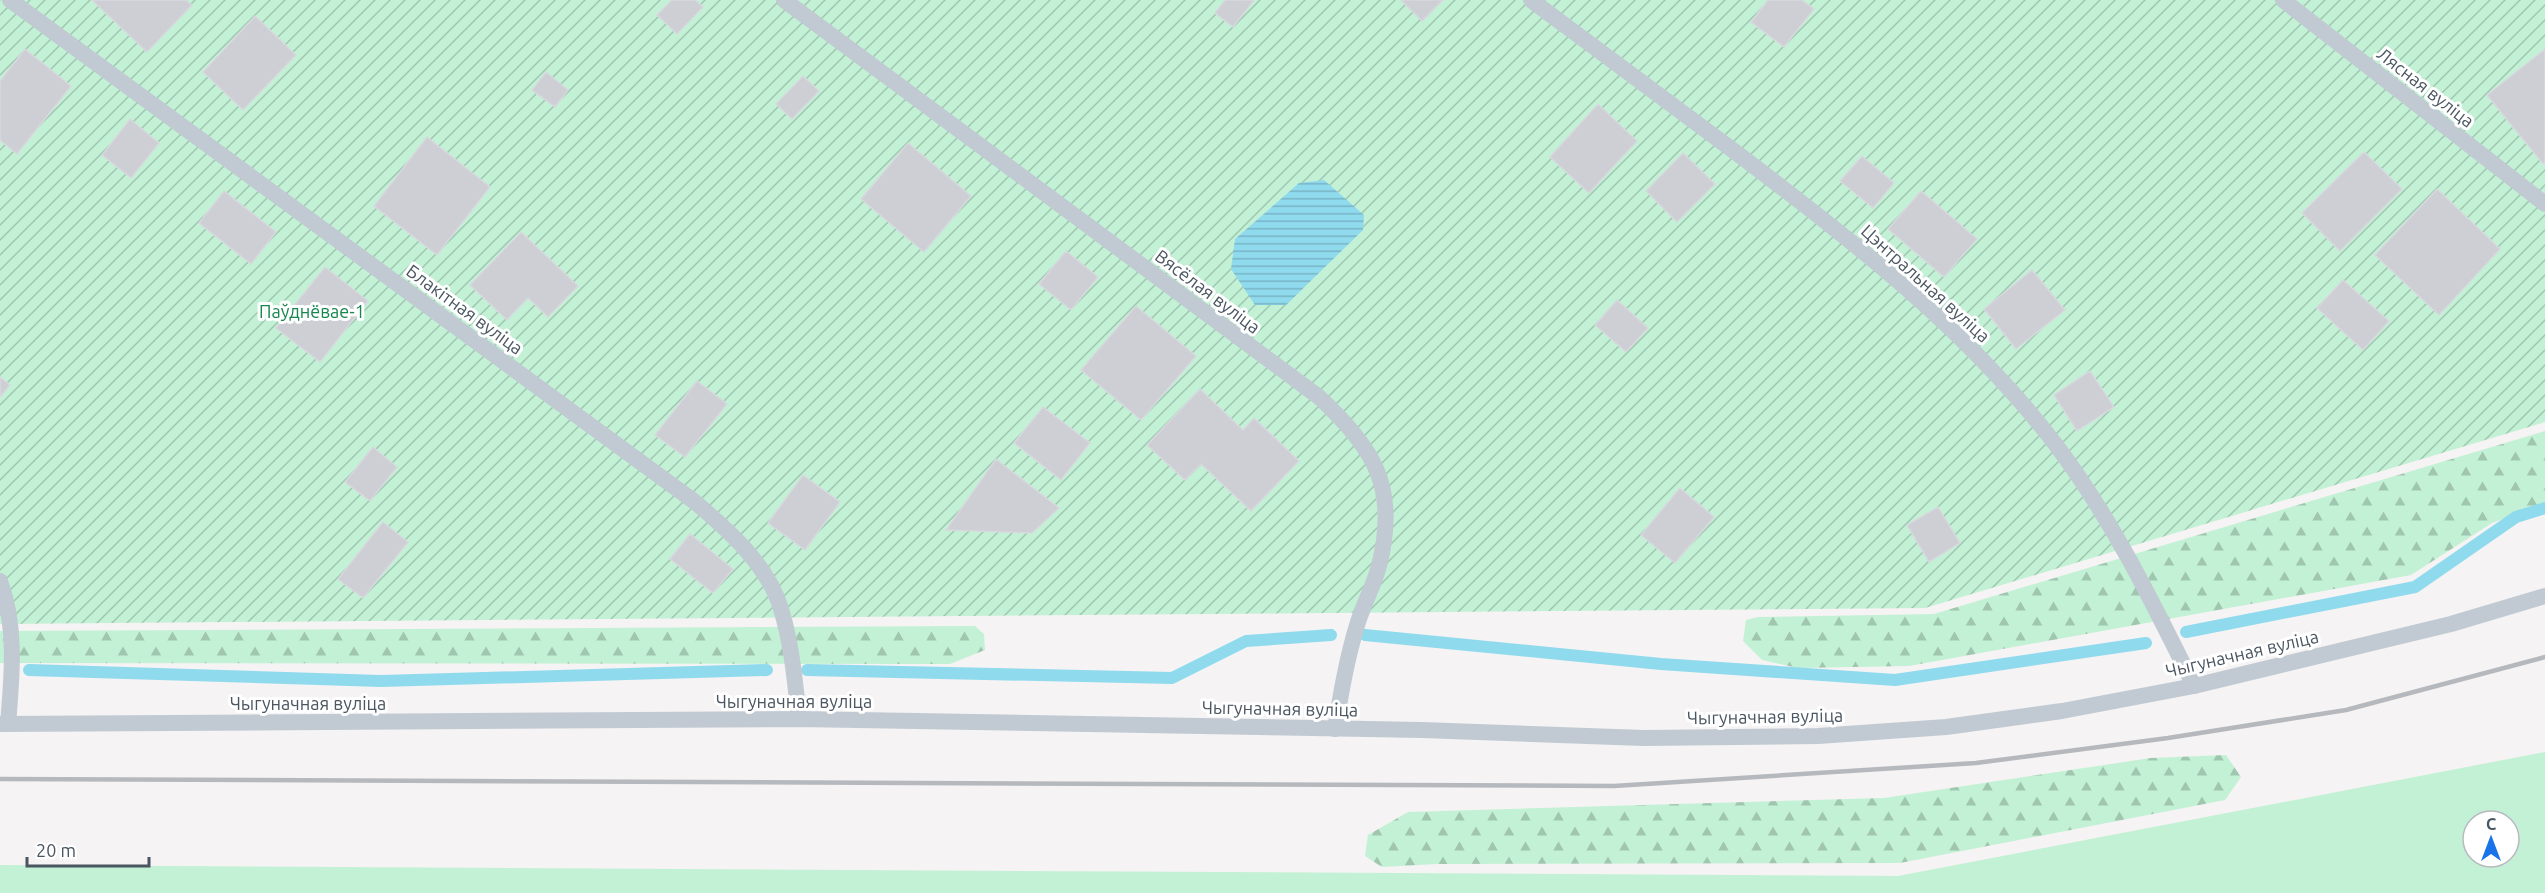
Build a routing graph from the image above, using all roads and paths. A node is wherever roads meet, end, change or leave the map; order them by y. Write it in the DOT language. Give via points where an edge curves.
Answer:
graph roads {
  1 [pos="10,0"];
  2 [pos="784,0"];
  3 [pos="1531,0"];
  4 [pos="2283,0"];
  5 [pos="2545,204"];
  6 [pos="0,581"];
  7 [pos="2545,596"];
  8 [pos="2193,686"];
  9 [pos="799,719"];
  10 [pos="4,724"];
  11 [pos="1335,729"];
  1 -- 9 [label="lane, Блакітная вуліца" via="728,530 758,565 781,607"];
  2 -- 11 [label="lane, Вясёлая вуліца" via="1319,397 1366,445 1378,470 1386,515 1378,567 1350,651"];
  3 -- 8 [label="lane, Цэнтральная вуліца" via="1806,206 1949,325 2008,387 2057,447 2148,593"];
  4 -- 5 [label="lane, Лясная вуліца"];
  6 -- 10 [label="lane" via="11,628"];
  7 -- 8 [label="lane, Чыгуначная вуліца" via="2451,624"];
  8 -- 11 [label="lane, Чыгуначная вуліца" via="2062,711 1946,727 1818,736 1644,738"];
  9 -- 10 [label="lane, Чыгуначная вуліца"];
  9 -- 11 [label="lane, Чыгуначная вуліца"];
}
